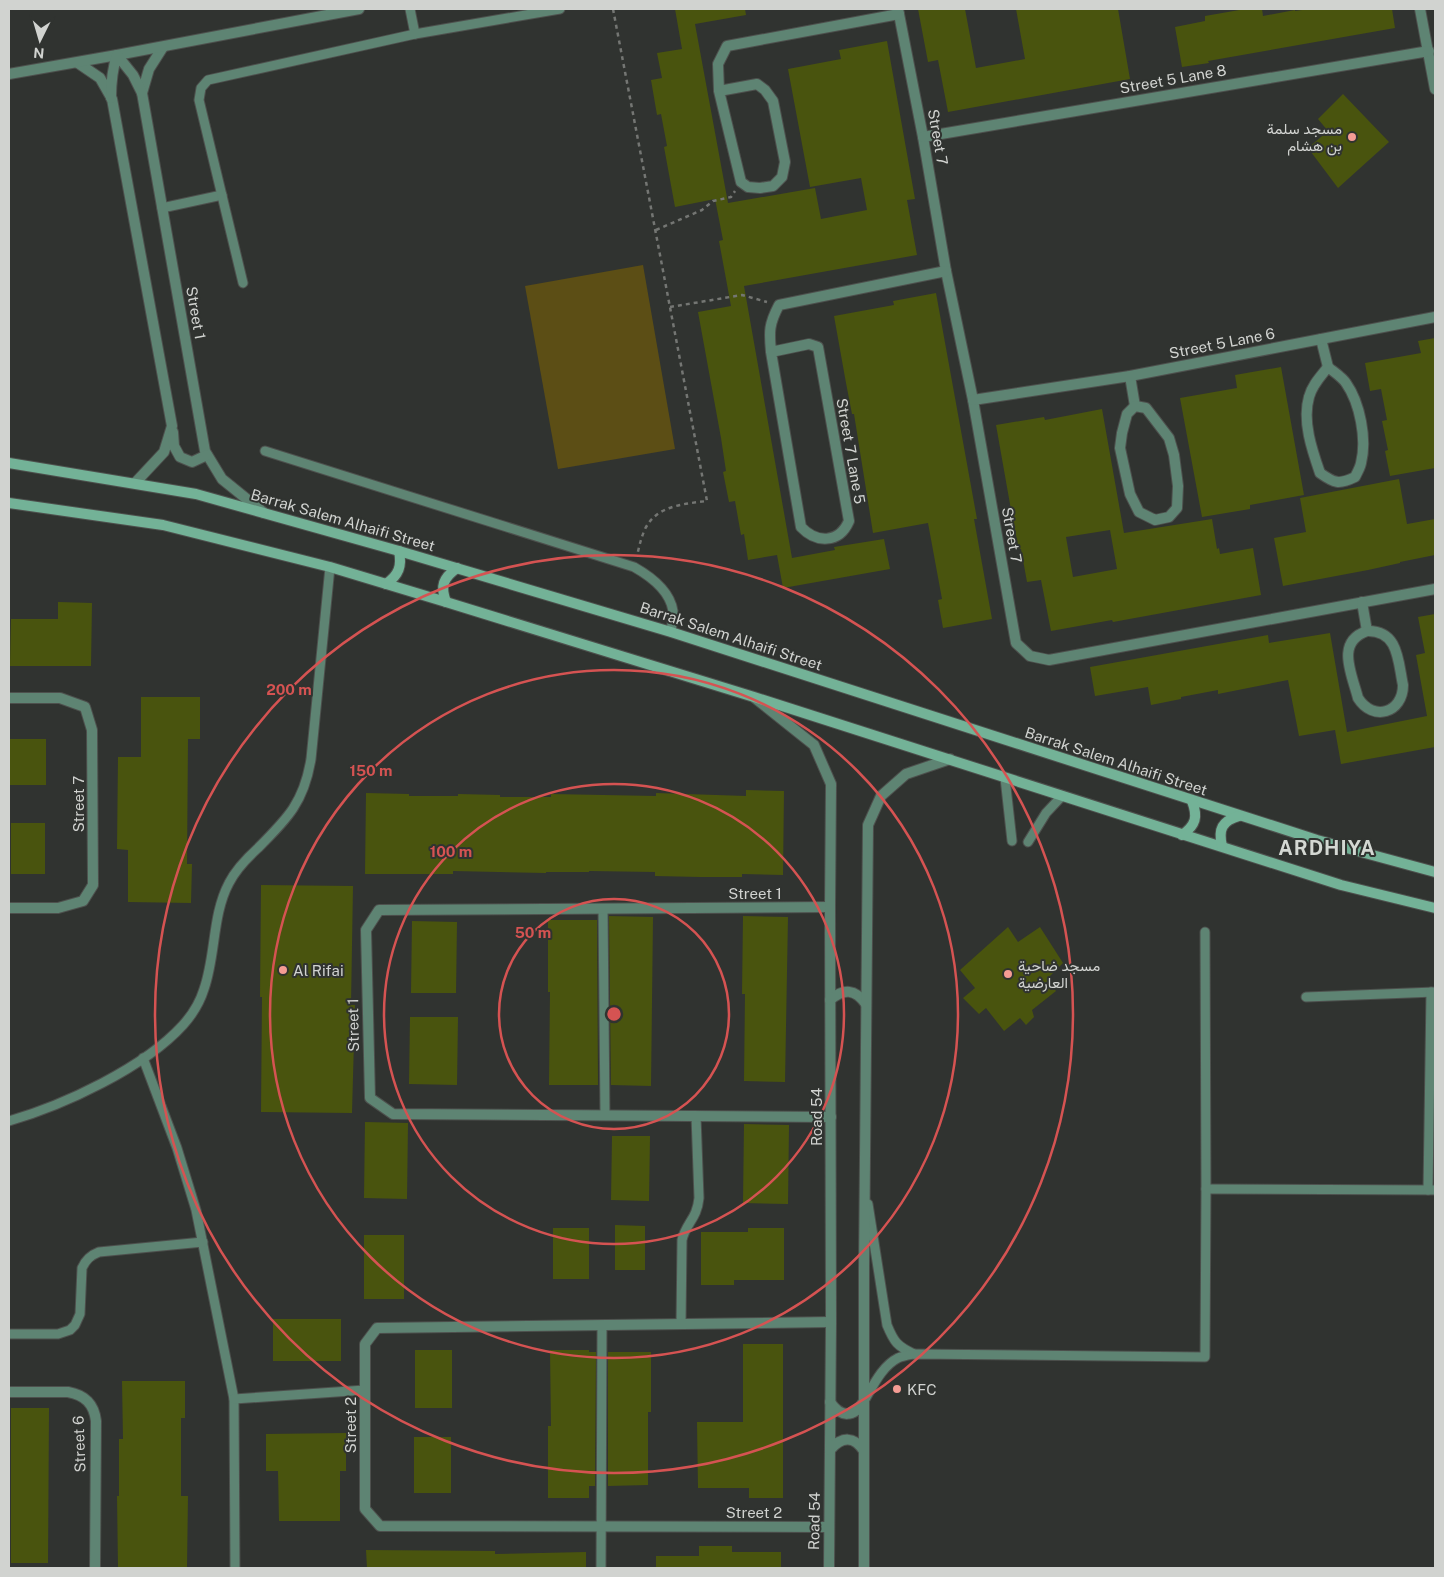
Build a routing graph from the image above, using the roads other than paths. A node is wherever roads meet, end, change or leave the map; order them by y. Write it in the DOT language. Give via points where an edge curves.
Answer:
graph roads {
  1 [pos="359,9"];
  2 [pos="410,9"];
  3 [pos="560,9"];
  4 [pos="1420,9"];
  5 [pos="899,11"];
  6 [pos="415,34"];
  7 [pos="163,47"];
  8 [pos="1429,51"];
  9 [pos="117,56"];
  10 [pos="78,63"];
  11 [pos="9,74"];
  12 [pos="1435,89"];
  13 [pos="719,91"];
  14 [pos="142,94"];
  15 [pos="112,99"];
  16 [pos="923,137"];
  17 [pos="222,195"];
  18 [pos="162,208"];
  19 [pos="946,271"];
  20 [pos="243,283"];
  21 [pos="1435,317"];
  22 [pos="1320,339"];
  23 [pos="771,352"];
  24 [pos="1328,367"];
  25 [pos="1130,376"];
  26 [pos="973,400"];
  27 [pos="1136,406"];
  28 [pos="172,426"];
  29 [pos="265,451"];
  30 [pos="207,455"];
  31 [pos="9,463"];
  32 [pos="135,483"];
  33 [pos="9,504"];
  34 [pos="265,513"];
  35 [pos="399,551"];
  36 [pos="330,567"];
  37 [pos="457,568"];
  38 [pos="386,584"];
  39 [pos="1435,589"];
  40 [pos="446,602"];
  41 [pos="1362,602"];
  42 [pos="1367,631"];
  43 [pos="671,632"];
  44 [pos="754,697"];
  45 [pos="9,698"];
  46 [pos="950,759"];
  47 [pos="1005,778"];
  48 [pos="1062,796"];
  49 [pos="1192,801"];
  50 [pos="1239,816"];
  51 [pos="1182,835"];
  52 [pos="1012,841"];
  53 [pos="1028,842"];
  54 [pos="1222,846"];
  55 [pos="1435,872"];
  56 [pos="9,908"];
  57 [pos="603,908"];
  58 [pos="830,908"];
  59 [pos="1435,908"];
  60 [pos="1205,932"];
  61 [pos="1433,992"];
  62 [pos="1306,997"];
  63 [pos="830,1000"];
  64 [pos="866,1004"];
  65 [pos="143,1058"];
  66 [pos="605,1115"];
  67 [pos="696,1116"];
  68 [pos="831,1117"];
  69 [pos="9,1121"];
  70 [pos="864,1181"];
  71 [pos="1206,1189"];
  72 [pos="1432,1190"];
  73 [pos="203,1242"];
  74 [pos="831,1322"];
  75 [pos="681,1324"];
  76 [pos="602,1325"];
  77 [pos="9,1334"];
  78 [pos="914,1354"];
  79 [pos="365,1390"];
  80 [pos="9,1392"];
  81 [pos="234,1399"];
  82 [pos="864,1401"];
  83 [pos="830,1402"];
  84 [pos="830,1450"];
  85 [pos="864,1451"];
  86 [pos="602,1527"];
  87 [pos="829,1527"];
  88 [pos="95,1568"];
  89 [pos="235,1568"];
  90 [pos="602,1568"];
  91 [pos="829,1568"];
  92 [pos="864,1568"];
  1 -- 7 [label="street"];
  2 -- 6 [label="lane"];
  3 -- 6 [label="lane"];
  4 -- 8 [label="street"];
  5 -- 13 [label="street" via="727,46 718,64"];
  5 -- 16 [label="street, Street 7"];
  6 -- 17 [label="lane" via="208,80 201,88 199,100"];
  7 -- 9 [label="street"];
  7 -- 14 [label="street, Street 1" via="149,69"];
  8 -- 12 [label="street"];
  8 -- 16 [label="street, Street 5 Lane 8"];
  9 -- 10 [label="street"];
  9 -- 14 [label="street, Street 1" via="133,75"];
  9 -- 15 [label="street" via="111,80"];
  10 -- 11 [label="street"];
  10 -- 15 [label="street" via="100,78"];
  13 -- 13 [label="street" via="757,84 773,101 784,162 782,177 773,186 748,187 741,182"];
  14 -- 18 [label="street, Street 1"];
  15 -- 28 [label="street"];
  16 -- 19 [label="street, Street 7"];
  17 -- 18 [label="lane"];
  17 -- 20 [label="lane"];
  18 -- 30 [label="street, Street 1"];
  19 -- 23 [label="street, Street 7 Lane 5" via="779,305 770,326"];
  19 -- 26 [label="street, Street 7"];
  21 -- 22 [label="street, Street 5 Lane 6"];
  22 -- 24 [label="street"];
  22 -- 25 [label="street, Street 5 Lane 6"];
  23 -- 23 [label="street, Street 7 Lane 5" via="800,527 817,538 839,535 848,521 818,347 809,344"];
  24 -- 24 [label="street" via="1309,397 1309,441 1320,474 1333,482 1345,482 1355,477 1362,462 1361,420 1345,382"];
  25 -- 26 [label="street, Street 5 Lane 6"];
  25 -- 27 [label="street"];
  26 -- 41 [label="street, Street 7" via="1016,643 1030,656 1049,660"];
  27 -- 27 [label="street" via="1127,414 1120,448 1130,494 1139,512 1155,520 1169,517 1177,508 1178,486 1169,438 1146,408"];
  28 -- 30 [label="street" via="174,446 180,457 192,462"];
  28 -- 32 [label="street" via="164,452"];
  29 -- 43 [label="lane" via="634,566 666,594 673,612"];
  30 -- 34 [label="street, Street 1" via="222,479"];
  31 -- 32 [label="main road, Barrak Salem Alhaifi Street"];
  32 -- 34 [label="main road, Barrak Salem Alhaifi Street" via="196,494"];
  33 -- 36 [label="main road" via="163,525"];
  34 -- 35 [label="main road, Barrak Salem Alhaifi Street"];
  35 -- 37 [label="main road, Barrak Salem Alhaifi Street"];
  35 -- 38 [label="main road" via="399,570"];
  36 -- 38 [label="main road"];
  36 -- 65 [label="lane" via="306,785 286,819 245,860 223,895 204,989 196,1008 174,1034"];
  37 -- 40 [label="main road" via="444,582"];
  37 -- 43 [label="main road, Barrak Salem Alhaifi Street"];
  38 -- 40 [label="main road"];
  39 -- 41 [label="street, Street 7"];
  40 -- 44 [label="main road"];
  41 -- 42 [label="street"];
  42 -- 42 [label="street" via="1389,637 1403,685 1398,704 1386,711 1373,711 1358,698 1348,654 1355,637"];
  43 -- 49 [label="main road, Barrak Salem Alhaifi Street"];
  44 -- 46 [label="main road"];
  44 -- 58 [label="street, Road 54" via="814,745 831,784"];
  45 -- 56 [label="street, Street 7" via="60,698 84,707 92,730 93,886 84,901 58,908"];
  46 -- 47 [label="main road"];
  46 -- 64 [label="street" via="906,774 880,796 868,825"];
  47 -- 48 [label="main road"];
  47 -- 52 [label="lane"];
  48 -- 51 [label="main road"];
  48 -- 53 [label="lane" via="1046,813"];
  49 -- 50 [label="main road, Barrak Salem Alhaifi Street"];
  49 -- 51 [label="main road" via="1196,810 1195,820"];
  50 -- 54 [label="main road" via="1222,826"];
  50 -- 55 [label="main road, Barrak Salem Alhaifi Street"];
  51 -- 54 [label="main road"];
  54 -- 59 [label="main road" via="1341,885"];
  57 -- 58 [label="street, Street 1"];
  57 -- 66 [label="lane"];
  57 -- 66 [label="street, Street 1" via="379,910 366,930 370,1098 393,1114"];
  58 -- 63 [label="street, Road 54"];
  60 -- 71 [label="lane"];
  61 -- 62 [label="lane"];
  61 -- 72 [label="lane"];
  63 -- 64 [label="street" via="837,994 854,992"];
  63 -- 68 [label="street, Road 54"];
  64 -- 70 [label="street"];
  65 -- 69 [label="lane" via="64,1101"];
  65 -- 73 [label="lane" via="187,1179"];
  66 -- 67 [label="street, Street 1"];
  67 -- 68 [label="street, Street 1"];
  67 -- 75 [label="lane" via="699,1198 697,1211 682,1240"];
  68 -- 74 [label="street, Road 54"];
  70 -- 78 [label="lane" via="887,1326 899,1348"];
  70 -- 82 [label="street"];
  71 -- 72 [label="lane"];
  71 -- 78 [label="lane" via="1205,1357"];
  73 -- 77 [label="lane" via="94,1254 82,1268 80,1314 70,1330 58,1334"];
  73 -- 81 [label="lane"];
  74 -- 75 [label="street, Street 2"];
  74 -- 83 [label="street, Road 54"];
  75 -- 76 [label="street, Street 2"];
  76 -- 79 [label="street, Street 2" via="377,1328 365,1344"];
  76 -- 86 [label="lane"];
  78 -- 82 [label="lane" via="892,1362 880,1374"];
  79 -- 81 [label="lane"];
  79 -- 86 [label="street, Street 2" via="365,1509 380,1526"];
  80 -- 88 [label="street, Street 6" via="68,1392 91,1404 96,1421"];
  81 -- 89 [label="lane"];
  82 -- 83 [label="street" via="852,1414 835,1410"];
  82 -- 85 [label="street"];
  83 -- 84 [label="street, Road 54"];
  84 -- 85 [label="street" via="836,1443 852,1440"];
  84 -- 87 [label="street, Road 54"];
  85 -- 92 [label="street"];
  86 -- 87 [label="street, Street 2"];
  86 -- 90 [label="lane"];
  87 -- 91 [label="street, Road 54"];
}
